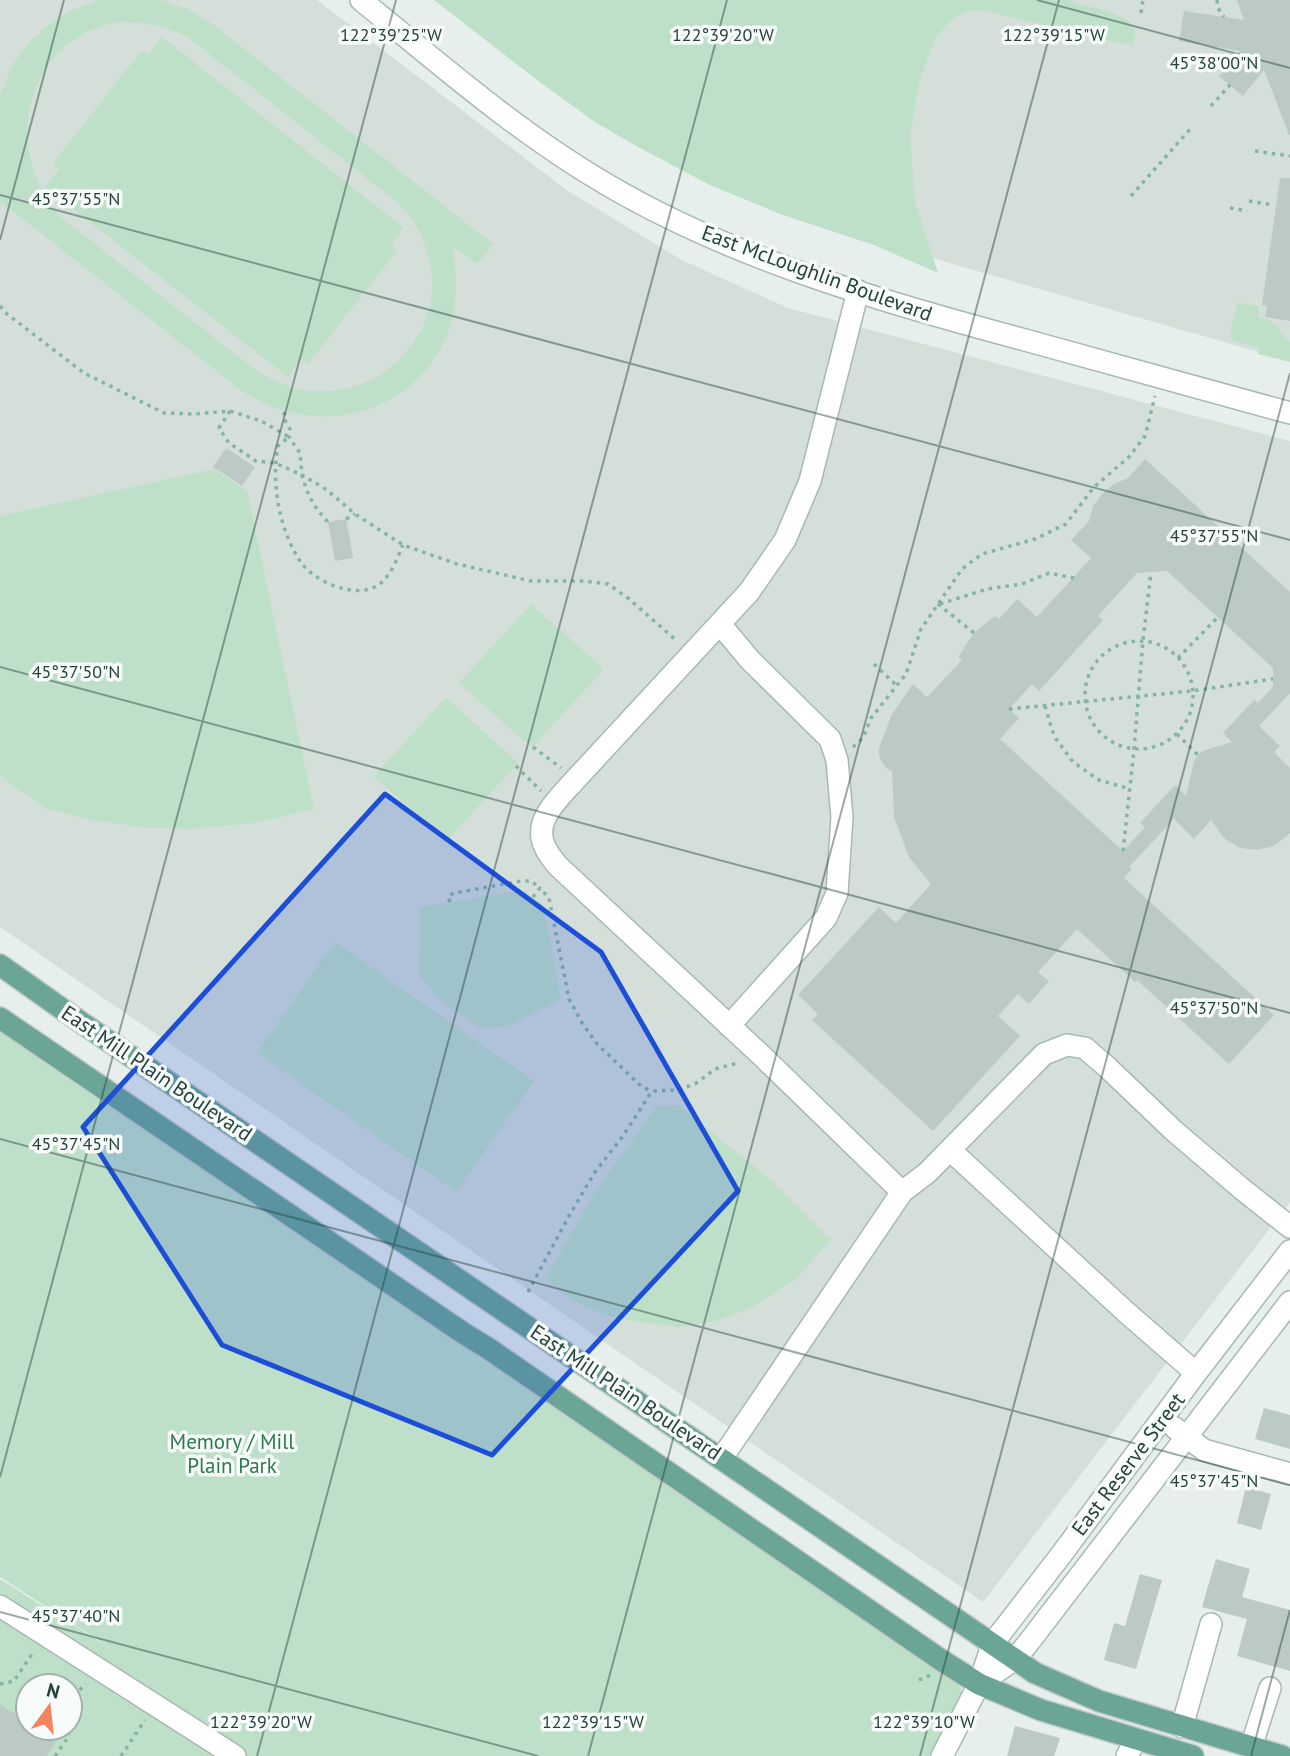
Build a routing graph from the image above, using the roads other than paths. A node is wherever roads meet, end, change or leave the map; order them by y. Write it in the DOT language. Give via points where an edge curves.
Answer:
graph roads {
  1 [pos="361,0"];
  2 [pos="858,291"];
  3 [pos="1290,413"];
  4 [pos="720,624"];
  5 [pos="0,965"];
  6 [pos="0,1018"];
  7 [pos="729,1026"];
  8 [pos="950,1150"];
  9 [pos="902,1192"];
  10 [pos="1290,1227"];
  11 [pos="1290,1251"];
  12 [pos="1265,1283"];
  13 [pos="1290,1302"];
  14 [pos="1196,1373"];
  15 [pos="1162,1418"];
  16 [pos="1186,1436"];
  17 [pos="722,1458"];
  18 [pos="1290,1474"];
  19 [pos="0,1606"];
  20 [pos="1211,1624"];
  21 [pos="993,1643"];
  22 [pos="1015,1659"];
  23 [pos="979,1684"];
  24 [pos="1269,1688"];
  25 [pos="1182,1727"];
  26 [pos="1251,1747"];
  27 [pos="1132,1748"];
  28 [pos="235,1756"];
  29 [pos="942,1756"];
  30 [pos="1193,1756"];
  31 [pos="1282,1756"];
  1 -- 2 [label="street, East McLoughlin Boulevard" via="544,146 607,184 706,235"];
  2 -- 3 [label="street, East McLoughlin Boulevard"];
  2 -- 4 [label="street" via="810,481 785,540"];
  4 -- 7 [label="street" via="830,739 837,760 842,817 837,893 826,918"];
  4 -- 7 [label="street" via="575,780 542,822 543,845 558,866"];
  5 -- 17 [label="main road, East Mill Plain Boulevard"];
  6 -- 23 [label="main road, East Mill Plain Boulevard"];
  7 -- 9 [label="street"];
  8 -- 9 [label="street"];
  8 -- 10 [label="street" via="1044,1054 1066,1045 1086,1048 1173,1130"];
  8 -- 14 [label="street"];
  9 -- 17 [label="street"];
  11 -- 12 [label="street, East Reserve Street"];
  12 -- 13 [label="street"];
  12 -- 14 [label="street, East Reserve Street"];
  13 -- 16 [label="street, East Reserve Street"];
  14 -- 15 [label="street, East Reserve Street"];
  15 -- 16 [label="street"];
  15 -- 21 [label="street, East Reserve Street"];
  16 -- 18 [label="street" via="1204,1450"];
  16 -- 22 [label="street, East Reserve Street"];
  17 -- 21 [label="main road, East Mill Plain Boulevard"];
  19 -- 28 [label="street"];
  20 -- 25 [label="street"];
  21 -- 22 [label="main road, East Mill Plain Boulevard"];
  21 -- 23 [label="street, East Reserve Street"];
  22 -- 23 [label="street, East Reserve Street"];
  22 -- 25 [label="main road, East Mill Plain Boulevard" via="1067,1688"];
  23 -- 27 [label="main road, East Mill Plain Boulevard"];
  23 -- 29 [label="street, East Reserve Street"];
  24 -- 26 [label="street"];
  25 -- 26 [label="main road, East Mill Plain Boulevard"];
  26 -- 31 [label="main road, East Mill Plain Boulevard"];
  27 -- 30 [label="main road, East Mill Plain Boulevard"];
}
